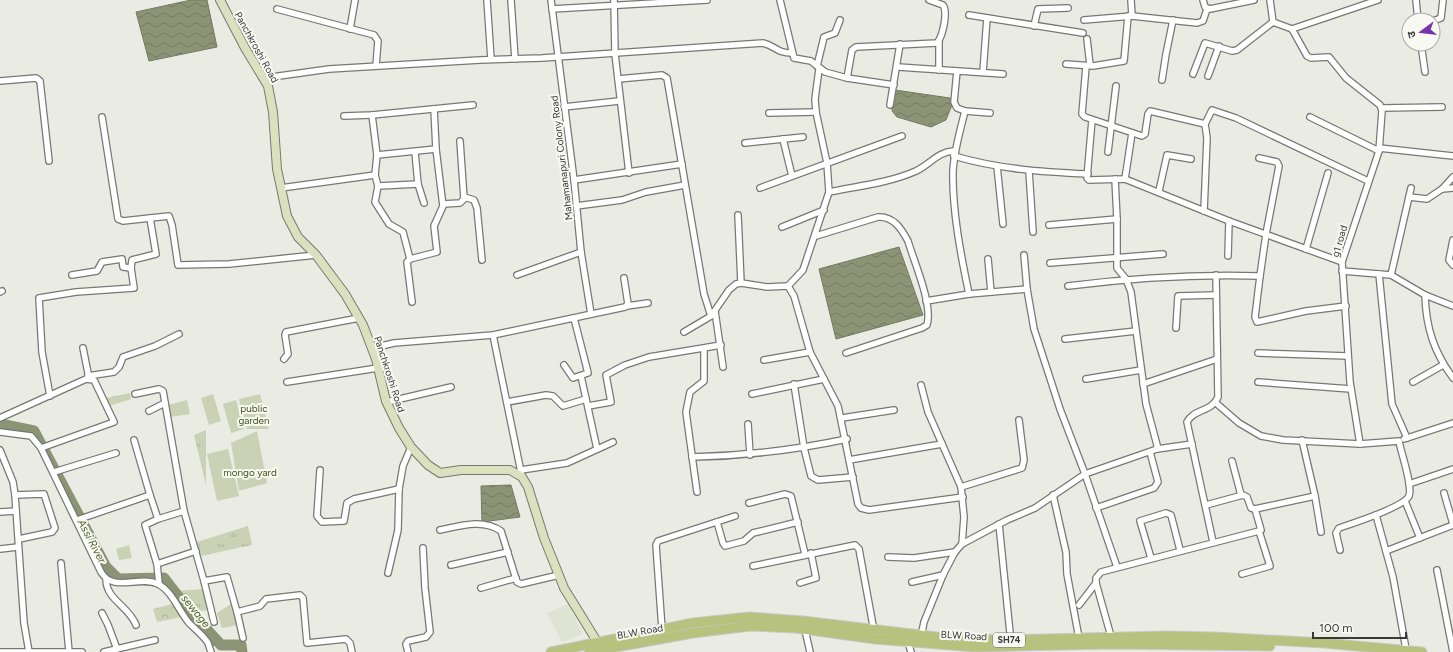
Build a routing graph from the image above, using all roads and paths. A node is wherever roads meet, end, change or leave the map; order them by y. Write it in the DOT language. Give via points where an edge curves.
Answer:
graph roads {
  1 [pos="220,0"];
  2 [pos="355,0"];
  3 [pos="487,0"];
  4 [pos="511,0"];
  5 [pos="551,0"];
  6 [pos="707,0"];
  7 [pos="780,0"];
  8 [pos="929,0"];
  9 [pos="1131,0"];
  10 [pos="1203,0"];
  11 [pos="1254,0"];
  12 [pos="1270,0"];
  13 [pos="1377,0"];
  14 [pos="1416,0"];
  15 [pos="1444,0"];
  16 [pos="614,3"];
  17 [pos="1068,8"];
  18 [pos="277,9"];
  19 [pos="552,9"];
  20 [pos="1207,9"];
  21 [pos="1417,12"];
  22 [pos="969,15"];
  23 [pos="1130,16"];
  24 [pos="987,18"];
  25 [pos="1441,18"];
  26 [pos="840,20"];
  27 [pos="1084,20"];
  28 [pos="1173,20"];
  29 [pos="1273,22"];
  30 [pos="1034,26"];
  31 [pos="350,29"];
  32 [pos="1292,29"];
  33 [pos="1083,33"];
  34 [pos="1087,39"];
  35 [pos="939,41"];
  36 [pos="900,44"];
  37 [pos="1219,46"];
  38 [pos="1422,52"];
  39 [pos="792,53"];
  40 [pos="615,54"];
  41 [pos="558,56"];
  42 [pos="490,59"];
  43 [pos="515,59"];
  44 [pos="1066,64"];
  45 [pos="376,66"];
  46 [pos="1086,66"];
  47 [pos="818,67"];
  48 [pos="898,67"];
  49 [pos="939,70"];
  50 [pos="957,71"];
  51 [pos="983,72"];
  52 [pos="1425,72"];
  53 [pos="1003,74"];
  54 [pos="1193,74"];
  55 [pos="1208,76"];
  56 [pos="265,78"];
  57 [pos="846,78"];
  58 [pos="618,79"];
  59 [pos="1162,80"];
  60 [pos="0,81"];
  61 [pos="894,85"];
  62 [pos="1116,86"];
  63 [pos="619,101"];
  64 [pos="473,105"];
  65 [pos="890,105"];
  66 [pos="564,107"];
  67 [pos="1442,107"];
  68 [pos="1382,108"];
  69 [pos="434,109"];
  70 [pos="965,111"];
  71 [pos="816,112"];
  72 [pos="990,113"];
  73 [pos="769,114"];
  74 [pos="372,115"];
  75 [pos="344,116"];
  76 [pos="102,117"];
  77 [pos="1310,117"];
  78 [pos="1092,120"];
  79 [pos="1205,124"];
  80 [pos="1112,126"];
  81 [pos="1132,133"];
  82 [pos="902,136"];
  83 [pos="802,137"];
  84 [pos="783,139"];
  85 [pos="460,141"];
  86 [pos="745,143"];
  87 [pos="436,149"];
  88 [pos="1379,149"];
  89 [pos="415,152"];
  90 [pos="1108,152"];
  91 [pos="377,156"];
  92 [pos="954,156"];
  93 [pos="1453,156"];
  94 [pos="1259,158"];
  95 [pos="1191,159"];
  96 [pos="49,161"];
  97 [pos="827,163"];
  98 [pos="682,164"];
  99 [pos="997,166"];
  100 [pos="1029,171"];
  101 [pos="628,173"];
  102 [pos="1328,173"];
  103 [pos="1088,174"];
  104 [pos="376,175"];
  105 [pos="792,176"];
  106 [pos="1453,177"];
  107 [pos="1115,179"];
  108 [pos="1125,179"];
  109 [pos="574,180"];
  110 [pos="1368,181"];
  111 [pos="418,184"];
  112 [pos="685,185"];
  113 [pos="378,186"];
  114 [pos="281,188"];
  115 [pos="760,188"];
  116 [pos="1411,188"];
  117 [pos="1453,188"];
  118 [pos="1442,190"];
  119 [pos="1159,191"];
  120 [pos="829,192"];
  121 [pos="464,197"];
  122 [pos="1408,201"];
  123 [pos="424,203"];
  124 [pos="443,204"];
  125 [pos="576,206"];
  126 [pos="824,210"];
  127 [pos="1204,211"];
  128 [pos="738,215"];
  129 [pos="150,218"];
  130 [pos="1118,219"];
  131 [pos="1229,221"];
  132 [pos="1003,224"];
  133 [pos="1050,225"];
  134 [pos="782,227"];
  135 [pos="1033,232"];
  136 [pos="1266,234"];
  137 [pos="816,236"];
  138 [pos="1453,240"];
  139 [pos="1306,249"];
  140 [pos="581,252"];
  141 [pos="1162,254"];
  142 [pos="316,255"];
  143 [pos="1024,255"];
  144 [pos="1228,256"];
  145 [pos="1116,258"];
  146 [pos="410,259"];
  147 [pos="988,259"];
  148 [pos="482,260"];
  149 [pos="1342,262"];
  150 [pos="1050,263"];
  151 [pos="1453,265"];
  152 [pos="131,268"];
  153 [pos="1342,271"];
  154 [pos="1379,274"];
  155 [pos="72,275"];
  156 [pos="517,275"];
  157 [pos="1216,275"];
  158 [pos="1391,275"];
  159 [pos="1260,276"];
  160 [pos="624,278"];
  161 [pos="1126,279"];
  162 [pos="741,283"];
  163 [pos="788,286"];
  164 [pos="1068,286"];
  165 [pos="1027,289"];
  166 [pos="991,292"];
  167 [pos="968,294"];
  168 [pos="1216,295"];
  169 [pos="1425,295"];
  170 [pos="926,301"];
  171 [pos="412,302"];
  172 [pos="648,302"];
  173 [pos="627,306"];
  174 [pos="1346,306"];
  175 [pos="1453,306"];
  176 [pos="591,314"];
  177 [pos="713,314"];
  178 [pos="359,318"];
  179 [pos="574,318"];
  180 [pos="1176,328"];
  181 [pos="1136,331"];
  182 [pos="684,332"];
  183 [pos="179,334"];
  184 [pos="493,335"];
  185 [pos="1065,339"];
  186 [pos="720,345"];
  187 [pos="83,348"];
  188 [pos="373,348"];
  189 [pos="704,349"];
  190 [pos="810,352"];
  191 [pos="846,353"];
  192 [pos="1258,353"];
  193 [pos="1348,356"];
  194 [pos="1217,359"];
  195 [pos="284,360"];
  196 [pos="764,360"];
  197 [pos="564,365"];
  198 [pos="1443,365"];
  199 [pos="723,367"];
  200 [pos="378,368"];
  201 [pos="1141,370"];
  202 [pos="581,376"];
  203 [pos="89,378"];
  204 [pos="1453,378"];
  205 [pos="824,379"];
  206 [pos="1086,379"];
  207 [pos="287,382"];
  208 [pos="1258,382"];
  209 [pos="1413,382"];
  210 [pos="794,384"];
  211 [pos="1143,384"];
  212 [pos="920,385"];
  213 [pos="451,387"];
  214 [pos="1351,390"];
  215 [pos="135,394"];
  216 [pos="752,394"];
  217 [pos="50,396"];
  218 [pos="586,399"];
  219 [pos="387,402"];
  220 [pos="507,402"];
  221 [pos="165,403"];
  222 [pos="1216,403"];
  223 [pos="588,406"];
  224 [pos="894,410"];
  225 [pos="148,411"];
  226 [pos="0,418"];
  227 [pos="842,418"];
  228 [pos="1019,420"];
  229 [pos="1453,423"];
  230 [pos="748,424"];
  231 [pos="0,432"];
  232 [pos="1407,438"];
  233 [pos="846,439"];
  234 [pos="134,440"];
  235 [pos="1302,440"];
  236 [pos="1399,441"];
  237 [pos="613,442"];
  238 [pos="942,444"];
  239 [pos="1192,444"];
  240 [pos="1360,444"];
  241 [pos="42,447"];
  242 [pos="411,447"];
  243 [pos="804,448"];
  244 [pos="597,449"];
  245 [pos="1157,449"];
  246 [pos="0,450"];
  247 [pos="1150,452"];
  248 [pos="116,453"];
  249 [pos="750,455"];
  250 [pos="692,457"];
  251 [pos="849,460"];
  252 [pos="1232,461"];
  253 [pos="7,469"];
  254 [pos="320,470"];
  255 [pos="1453,470"];
  256 [pos="0,471"];
  257 [pos="55,472"];
  258 [pos="522,474"];
  259 [pos="1085,474"];
  260 [pos="853,477"];
  261 [pos="1409,484"];
  262 [pos="961,487"];
  263 [pos="398,489"];
  264 [pos="697,492"];
  265 [pos="1444,493"];
  266 [pos="15,495"];
  267 [pos="150,495"];
  268 [pos="1053,495"];
  269 [pos="1241,495"];
  270 [pos="1315,496"];
  271 [pos="963,497"];
  272 [pos="1405,500"];
  273 [pos="749,503"];
  274 [pos="1206,505"];
  275 [pos="1096,508"];
  276 [pos="1255,509"];
  277 [pos="16,511"];
  278 [pos="184,511"];
  279 [pos="0,512"];
  280 [pos="1376,515"];
  281 [pos="735,516"];
  282 [pos="80,519"];
  283 [pos="158,519"];
  284 [pos="717,522"];
  285 [pos="798,522"];
  286 [pos="999,524"];
  287 [pos="1453,524"];
  288 [pos="440,530"];
  289 [pos="1261,530"];
  290 [pos="1321,532"];
  291 [pos="1420,538"];
  292 [pos="19,539"];
  293 [pos="1213,542"];
  294 [pos="962,544"];
  295 [pos="18,547"];
  296 [pos="423,548"];
  297 [pos="0,549"];
  298 [pos="1180,550"];
  299 [pos="1340,550"];
  300 [pos="196,551"];
  301 [pos="1386,551"];
  302 [pos="508,552"];
  303 [pos="955,552"];
  304 [pos="808,554"];
  305 [pos="888,557"];
  306 [pos="1151,558"];
  307 [pos="61,563"];
  308 [pos="156,564"];
  309 [pos="451,565"];
  310 [pos="753,566"];
  311 [pos="1117,567"];
  312 [pos="1437,570"];
  313 [pos="388,573"];
  314 [pos="943,574"];
  315 [pos="1242,574"];
  316 [pos="559,575"];
  317 [pos="516,578"];
  318 [pos="106,579"];
  319 [pos="204,581"];
  320 [pos="912,582"];
  321 [pos="1096,582"];
  322 [pos="800,583"];
  323 [pos="159,584"];
  324 [pos="481,588"];
  325 [pos="1080,605"];
  326 [pos="237,612"];
  327 [pos="102,613"];
  328 [pos="214,622"];
  329 [pos="136,625"];
  330 [pos="662,629"];
  331 [pos="805,630"];
  332 [pos="874,635"];
  333 [pos="243,638"];
  334 [pos="1079,638"];
  335 [pos="155,640"];
  336 [pos="921,640"];
  337 [pos="1113,641"];
  338 [pos="908,642"];
  339 [pos="1012,644"];
  340 [pos="601,648"];
  341 [pos="1226,648"];
  342 [pos="117,649"];
  343 [pos="976,649"];
  344 [pos="28,651"];
  345 [pos="1414,651"];
  346 [pos="0,652"];
  347 [pos="69,652"];
  348 [pos="82,652"];
  349 [pos="104,652"];
  350 [pos="211,652"];
  351 [pos="352,652"];
  352 [pos="408,652"];
  353 [pos="551,652"];
  354 [pos="589,652"];
  355 [pos="810,652"];
  356 [pos="911,652"];
  357 [pos="1366,652"];
  358 [pos="1453,652"];
  1 -- 56 [label="street, Panchkroshi Road" via="245,48"];
  2 -- 31 [label="street"];
  3 -- 42 [label="street"];
  4 -- 43 [label="street"];
  5 -- 19 [label="street, Mahamanapuri Colony Road"];
  6 -- 16 [label="street"];
  7 -- 39 [label="street"];
  8 -- 35 [label="street" via="944,4 945,7"];
  9 -- 23 [label="street"];
  10 -- 20 [label="street"];
  11 -- 20 [label="street"];
  12 -- 29 [label="street"];
  13 -- 32 [label="street"];
  14 -- 21 [label="street"];
  15 -- 25 [label="street"];
  16 -- 19 [label="street"];
  16 -- 40 [label="street"];
  17 -- 30 [label="street" via="1038,9"];
  18 -- 31 [label="street"];
  19 -- 41 [label="street, Mahamanapuri Colony Road"];
  20 -- 28 [label="street" via="1200,22"];
  22 -- 24 [label="street"];
  23 -- 27 [label="street"];
  23 -- 28 [label="street"];
  23 -- 46 [label="street" via="1124,60"];
  24 -- 30 [label="street"];
  24 -- 51 [label="street"];
  26 -- 47 [label="street" via="835,33 823,39"];
  28 -- 59 [label="street"];
  29 -- 32 [label="street"];
  29 -- 37 [label="street" via="1237,50 1232,51"];
  30 -- 33 [label="street"];
  31 -- 45 [label="street" via="374,35 378,41"];
  32 -- 68 [label="street" via="1307,56 1329,57 1346,78"];
  34 -- 46 [label="street" via="1090,65"];
  35 -- 36 [label="street" via="934,44"];
  35 -- 49 [label="street"];
  36 -- 48 [label="street"];
  36 -- 57 [label="street" via="856,47 852,50"];
  37 -- 54 [label="street" via="1207,42 1204,44"];
  37 -- 55 [label="street"];
  38 -- 52 [label="street"];
  39 -- 40 [label="street" via="780,53 763,43"];
  39 -- 47 [label="street" via="794,58 811,61"];
  40 -- 41 [label="street"];
  40 -- 58 [label="street"];
  41 -- 43 [label="street"];
  41 -- 66 [label="street, Mahamanapuri Colony Road"];
  42 -- 43 [label="street"];
  42 -- 45 [label="street"];
  44 -- 46 [label="street"];
  45 -- 56 [label="street" via="329,69"];
  46 -- 78 [label="street" via="1082,114"];
  47 -- 57 [label="street" via="825,72"];
  47 -- 71 [label="street"];
  48 -- 49 [label="street"];
  48 -- 61 [label="street"];
  49 -- 50 [label="street"];
  50 -- 51 [label="street"];
  50 -- 70 [label="street" via="954,102 957,108"];
  51 -- 53 [label="street"];
  56 -- 114 [label="street, Panchkroshi Road" via="273,112"];
  57 -- 61 [label="street"];
  58 -- 63 [label="street"];
  58 -- 98 [label="street" via="665,76"];
  60 -- 96 [label="street" via="36,78 40,81"];
  61 -- 65 [label="street"];
  62 -- 80 [label="street"];
  63 -- 66 [label="street"];
  63 -- 101 [label="street"];
  64 -- 69 [label="street"];
  66 -- 109 [label="street, Mahamanapuri Colony Road"];
  67 -- 68 [label="street"];
  68 -- 88 [label="street, g1 road"];
  69 -- 74 [label="street"];
  69 -- 87 [label="street"];
  70 -- 72 [label="street"];
  70 -- 92 [label="street"];
  71 -- 73 [label="street"];
  71 -- 97 [label="street"];
  74 -- 75 [label="street"];
  74 -- 91 [label="street"];
  76 -- 129 [label="street" via="118,219 124,221"];
  77 -- 88 [label="street"];
  78 -- 80 [label="street"];
  78 -- 103 [label="street"];
  79 -- 81 [label="street" via="1152,111 1148,114 1144,135"];
  79 -- 110 [label="street" via="1212,110 1236,118"];
  79 -- 127 [label="street" via="1207,138"];
  80 -- 81 [label="street"];
  80 -- 90 [label="street"];
  81 -- 108 [label="street"];
  82 -- 97 [label="street"];
  83 -- 84 [label="street"];
  84 -- 86 [label="street"];
  84 -- 105 [label="street"];
  85 -- 121 [label="street"];
  87 -- 89 [label="street"];
  87 -- 124 [label="street"];
  88 -- 93 [label="street"];
  88 -- 110 [label="street, g1 road"];
  89 -- 91 [label="street"];
  89 -- 111 [label="street"];
  91 -- 104 [label="street"];
  92 -- 99 [label="street"];
  92 -- 120 [label="street" via="952,151 945,151 917,171"];
  92 -- 167 [label="street" via="959,241"];
  94 -- 136 [label="street" via="1277,162 1279,166"];
  95 -- 119 [label="street" via="1167,155"];
  97 -- 105 [label="street"];
  97 -- 120 [label="street"];
  98 -- 101 [label="street"];
  98 -- 112 [label="street"];
  99 -- 100 [label="street"];
  99 -- 132 [label="street"];
  100 -- 103 [label="street"];
  100 -- 135 [label="street"];
  101 -- 109 [label="street"];
  102 -- 139 [label="street"];
  103 -- 107 [label="street" via="1089,180 1092,181"];
  104 -- 113 [label="street"];
  104 -- 114 [label="street"];
  105 -- 115 [label="street"];
  106 -- 118 [label="street"];
  107 -- 108 [label="street"];
  107 -- 130 [label="street"];
  108 -- 119 [label="street"];
  109 -- 125 [label="street, Mahamanapuri Colony Road"];
  110 -- 149 [label="street, g1 road"];
  111 -- 113 [label="street"];
  111 -- 123 [label="street"];
  112 -- 125 [label="street" via="646,192 622,200"];
  112 -- 177 [label="street" via="704,294"];
  113 -- 146 [label="street" via="376,205 389,224 403,232"];
  114 -- 142 [label="street, Panchkroshi Road" via="292,227"];
  116 -- 122 [label="street"];
  117 -- 118 [label="street"];
  118 -- 122 [label="street" via="1427,199"];
  119 -- 127 [label="street"];
  120 -- 126 [label="street"];
  121 -- 124 [label="street" via="464,201 460,203"];
  121 -- 148 [label="street" via="473,199 476,203"];
  122 -- 158 [label="street"];
  124 -- 146 [label="street" via="442,212 434,226 437,252"];
  125 -- 140 [label="street, Mahamanapuri Colony Road"];
  126 -- 134 [label="street"];
  126 -- 137 [label="street"];
  127 -- 131 [label="street"];
  128 -- 162 [label="street"];
  129 -- 142 [label="street" via="170,218 178,265 229,264"];
  129 -- 152 [label="street" via="156,254 132,260"];
  130 -- 133 [label="street"];
  130 -- 145 [label="street"];
  131 -- 136 [label="street"];
  131 -- 144 [label="street"];
  136 -- 139 [label="street"];
  136 -- 159 [label="street"];
  137 -- 163 [label="street" via="803,270"];
  137 -- 170 [label="street" via="878,217 886,216 892,219 908,241"];
  138 -- 151 [label="street" via="1449,260"];
  139 -- 149 [label="street"];
  140 -- 156 [label="street"];
  140 -- 176 [label="street, Mahamanapuri Colony Road"];
  141 -- 145 [label="street"];
  142 -- 178 [label="street, Panchkroshi Road"];
  143 -- 165 [label="street"];
  145 -- 150 [label="street"];
  145 -- 161 [label="street" via="1117,268"];
  146 -- 171 [label="street" via="407,264"];
  147 -- 166 [label="street"];
  149 -- 153 [label="street, g1 road"];
  152 -- 155 [label="street" via="123,267 122,259 102,262 97,271"];
  152 -- 217 [label="street" via="134,288 76,292 39,298 42,352"];
  153 -- 154 [label="street"];
  153 -- 174 [label="street, g1 road"];
  154 -- 158 [label="street"];
  154 -- 232 [label="street" via="1392,404"];
  157 -- 159 [label="street"];
  157 -- 161 [label="street"];
  157 -- 168 [label="street"];
  158 -- 169 [label="street"];
  159 -- 174 [label="street" via="1256,322 1306,311"];
  160 -- 173 [label="street"];
  161 -- 164 [label="street"];
  161 -- 181 [label="street" via="1131,292"];
  162 -- 163 [label="street" via="767,287"];
  162 -- 177 [label="street" via="730,290"];
  163 -- 190 [label="street" via="794,296"];
  165 -- 166 [label="street"];
  165 -- 259 [label="street" via="1034,329 1060,409"];
  166 -- 167 [label="street"];
  167 -- 170 [label="street"];
  168 -- 180 [label="street" via="1178,296"];
  168 -- 194 [label="street"];
  169 -- 175 [label="street"];
  169 -- 198 [label="street" via="1425,309 1432,343"];
  170 -- 191 [label="street" via="927,325"];
  172 -- 173 [label="street"];
  173 -- 176 [label="street"];
  174 -- 193 [label="street, g1 road"];
  176 -- 179 [label="street"];
  177 -- 182 [label="street"];
  177 -- 186 [label="street"];
  178 -- 188 [label="street, Panchkroshi Road"];
  178 -- 195 [label="street" via="286,332 288,354"];
  179 -- 184 [label="street"];
  179 -- 202 [label="street" via="588,373"];
  181 -- 185 [label="street"];
  181 -- 201 [label="street"];
  183 -- 203 [label="street" via="123,357 114,372"];
  184 -- 188 [label="street" via="394,343"];
  184 -- 220 [label="street"];
  186 -- 189 [label="street"];
  186 -- 199 [label="street"];
  187 -- 203 [label="street"];
  188 -- 200 [label="street, Panchkroshi Road"];
  189 -- 223 [label="street" via="662,354 625,365 606,375 611,402"];
  189 -- 250 [label="street" via="704,382 692,389 686,405"];
  190 -- 196 [label="street"];
  190 -- 205 [label="street"];
  192 -- 193 [label="street"];
  193 -- 214 [label="street, g1 road"];
  194 -- 211 [label="street"];
  194 -- 222 [label="street"];
  197 -- 202 [label="street" via="573,378"];
  198 -- 204 [label="street"];
  198 -- 209 [label="street"];
  200 -- 207 [label="street"];
  200 -- 219 [label="street, Panchkroshi Road"];
  201 -- 206 [label="street"];
  201 -- 211 [label="street"];
  202 -- 218 [label="street"];
  203 -- 217 [label="street"];
  203 -- 241 [label="street" via="95,382 114,422"];
  205 -- 210 [label="street"];
  205 -- 227 [label="street"];
  208 -- 214 [label="street"];
  210 -- 216 [label="street"];
  210 -- 243 [label="street"];
  211 -- 245 [label="street"];
  212 -- 238 [label="street"];
  213 -- 219 [label="street"];
  214 -- 240 [label="street, g1 road"];
  215 -- 221 [label="street" via="161,389"];
  217 -- 226 [label="street"];
  218 -- 220 [label="street" via="563,406 553,396 546,395"];
  218 -- 223 [label="street"];
  219 -- 242 [label="street, Panchkroshi Road"];
  220 -- 258 [label="street"];
  221 -- 225 [label="street"];
  221 -- 278 [label="street"];
  222 -- 235 [label="street" via="1239,423 1261,436"];
  222 -- 239 [label="street" via="1189,418"];
  223 -- 244 [label="street"];
  224 -- 227 [label="street"];
  227 -- 233 [label="street"];
  228 -- 262 [label="street" via="1024,460 1022,468"];
  229 -- 232 [label="street"];
  230 -- 249 [label="street"];
  231 -- 241 [label="street" via="31,436"];
  232 -- 236 [label="street"];
  233 -- 243 [label="street"];
  233 -- 251 [label="street"];
  234 -- 267 [label="street"];
  235 -- 240 [label="street"];
  235 -- 270 [label="street"];
  236 -- 240 [label="street"];
  236 -- 261 [label="street"];
  237 -- 244 [label="street"];
  238 -- 251 [label="street"];
  238 -- 262 [label="street"];
  239 -- 245 [label="street"];
  239 -- 274 [label="street"];
  241 -- 257 [label="street"];
  242 -- 258 [label="street, Panchkroshi Road" via="428,465 440,473 461,470 510,470"];
  242 -- 263 [label="street" via="403,466"];
  243 -- 249 [label="street"];
  243 -- 260 [label="street" via="814,479"];
  244 -- 258 [label="street" via="567,463"];
  245 -- 247 [label="street"];
  246 -- 253 [label="street"];
  247 -- 259 [label="street"];
  247 -- 275 [label="street" via="1158,482 1156,486"];
  248 -- 257 [label="street"];
  249 -- 250 [label="street"];
  250 -- 264 [label="street"];
  251 -- 260 [label="street"];
  252 -- 269 [label="street"];
  253 -- 256 [label="street"];
  253 -- 266 [label="street"];
  254 -- 263 [label="street" via="317,516 322,522 344,521 347,502"];
  255 -- 261 [label="street"];
  257 -- 282 [label="street"];
  258 -- 316 [label="street"];
  259 -- 268 [label="street"];
  259 -- 275 [label="street"];
  260 -- 271 [label="street" via="858,504 864,510"];
  261 -- 272 [label="street" via="1409,495"];
  262 -- 271 [label="street"];
  263 -- 313 [label="street" via="398,530"];
  265 -- 287 [label="street"];
  266 -- 277 [label="street"];
  266 -- 292 [label="street" via="44,494 55,528 52,532"];
  267 -- 282 [label="street"];
  267 -- 283 [label="street"];
  268 -- 286 [label="street" via="1035,508"];
  268 -- 334 [label="street" via="1066,552 1067,574"];
  269 -- 274 [label="street"];
  269 -- 276 [label="street" via="1245,495 1251,508"];
  270 -- 276 [label="street"];
  270 -- 290 [label="street"];
  271 -- 294 [label="street"];
  272 -- 280 [label="street"];
  272 -- 291 [label="street"];
  273 -- 285 [label="street" via="789,494 793,499"];
  274 -- 293 [label="street"];
  275 -- 311 [label="street"];
  276 -- 289 [label="street"];
  277 -- 279 [label="street"];
  277 -- 292 [label="street"];
  278 -- 283 [label="street"];
  278 -- 300 [label="street"];
  280 -- 299 [label="street" via="1336,530"];
  280 -- 301 [label="street"];
  281 -- 284 [label="street"];
  282 -- 318 [label="street"];
  283 -- 308 [label="street" via="146,523 145,527"];
  284 -- 285 [label="street" via="722,544 725,546 744,541 753,533"];
  284 -- 330 [label="street" via="658,542"];
  285 -- 304 [label="street"];
  286 -- 294 [label="street"];
  286 -- 339 [label="street"];
  287 -- 291 [label="street"];
  288 -- 302 [label="street" via="474,524 493,526 501,531"];
  291 -- 301 [label="street"];
  292 -- 295 [label="street"];
  293 -- 298 [label="street"];
  293 -- 315 [label="street" via="1254,531 1261,532 1270,566"];
  294 -- 303 [label="street"];
  295 -- 297 [label="street"];
  295 -- 344 [label="street"];
  296 -- 352 [label="street" via="430,632 426,637 408,642"];
  298 -- 306 [label="street"];
  298 -- 306 [label="street" via="1171,515 1166,513 1140,522"];
  300 -- 308 [label="street"];
  300 -- 319 [label="street"];
  301 -- 345 [label="street"];
  302 -- 309 [label="street"];
  302 -- 317 [label="street"];
  303 -- 305 [label="street" via="914,558"];
  303 -- 314 [label="street"];
  304 -- 310 [label="street"];
  304 -- 322 [label="street" via="816,578"];
  304 -- 332 [label="street" via="857,546"];
  306 -- 311 [label="street"];
  307 -- 347 [label="street"];
  308 -- 323 [label="street"];
  311 -- 321 [label="street" via="1101,572"];
  312 -- 358 [label="street"];
  314 -- 320 [label="street"];
  314 -- 336 [label="street" via="924,622"];
  316 -- 317 [label="street" via="524,584 519,583"];
  316 -- 340 [label="street" via="564,588"];
  317 -- 324 [label="street"];
  318 -- 323 [label="street" via="112,582 147,581"];
  318 -- 329 [label="street" via="108,591 132,614"];
  319 -- 326 [label="street" via="227,577"];
  319 -- 328 [label="street"];
  321 -- 325 [label="street"];
  321 -- 337 [label="street"];
  323 -- 350 [label="street" via="165,588 188,622 208,643"];
  326 -- 333 [label="street"];
  326 -- 351 [label="street" via="260,606 266,599 300,595 303,598 307,643 346,639"];
  327 -- 342 [label="street"];
  330 -- 332 [label="main road, SH74" via="712,620 748,617 803,621"];
  330 -- 340 [label="main road, SH74"];
  331 -- 332 [label="main road, BLW Road / SH74"];
  331 -- 340 [label="main road, BLW Road / SH74" via="772,626 726,628"];
  331 -- 355 [label="street"];
  332 -- 336 [label="main road, SH74"];
  332 -- 338 [label="main road, BLW Road / SH74"];
  334 -- 337 [label="main road, SH74"];
  334 -- 339 [label="main road, SH74"];
  335 -- 342 [label="street"];
  336 -- 338 [label="main road, BLW Road / SH74"];
  336 -- 339 [label="main road, SH74"];
  336 -- 343 [label="main road, BLW Road / SH74"];
  337 -- 339 [label="main road, BLW Road / SH74"];
  337 -- 341 [label="main road, BLW Road / SH74"];
  337 -- 345 [label="main road, SH74" via="1214,637 1324,642"];
  338 -- 356 [label="street"];
  339 -- 343 [label="main road, BLW Road / SH74"];
  340 -- 353 [label="main road, SH74"];
  340 -- 354 [label="main road, BLW Road / SH74"];
  341 -- 357 [label="main road, BLW Road / SH74" via="1310,647"];
  342 -- 349 [label="street"];
  344 -- 346 [label="street"];
  344 -- 347 [label="street"];
  347 -- 348 [label="street"];
}
